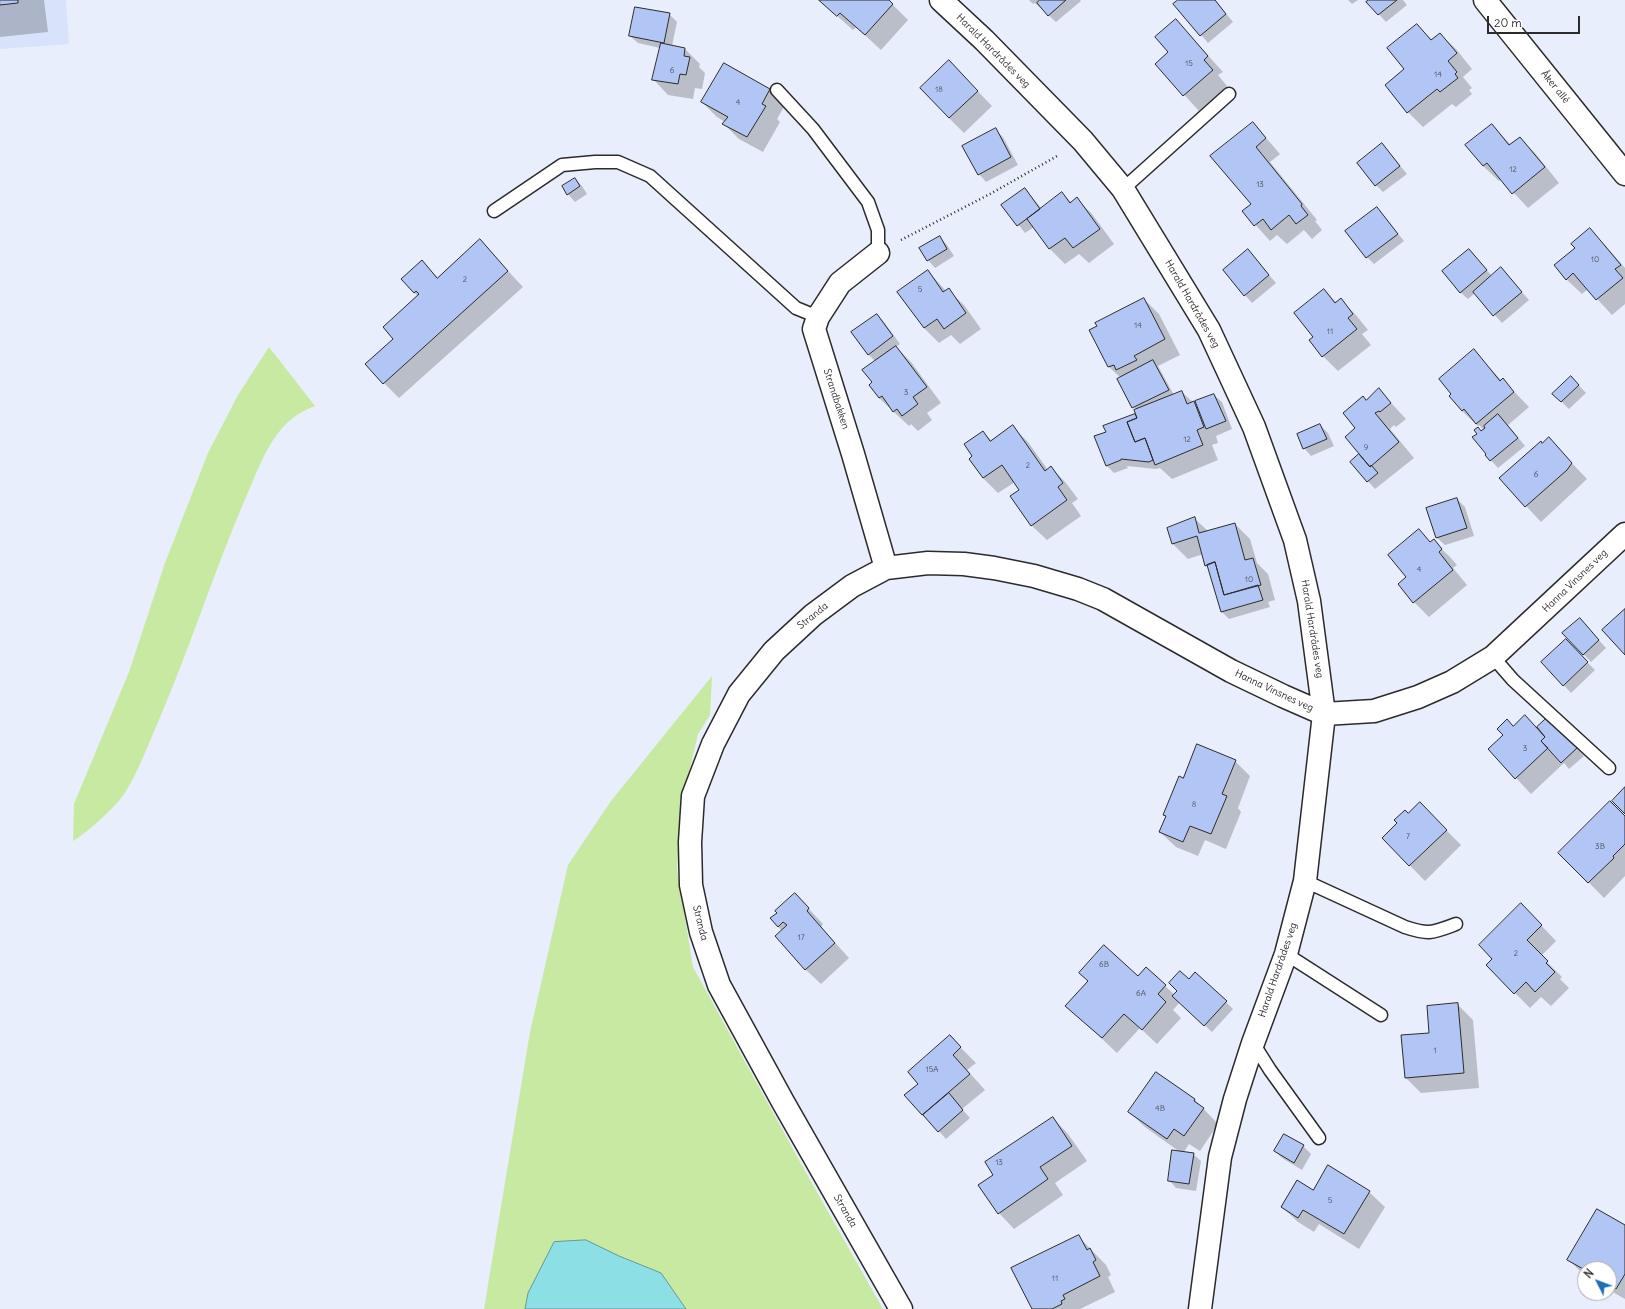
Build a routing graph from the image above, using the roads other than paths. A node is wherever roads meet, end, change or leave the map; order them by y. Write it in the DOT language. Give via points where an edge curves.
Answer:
graph roads {
  1 [pos="941,0"];
  2 [pos="1485,0"];
  3 [pos="777,90"];
  4 [pos="1229,94"];
  5 [pos="1625,174"];
  6 [pos="1123,189"];
  7 [pos="494,211"];
  8 [pos="878,253"];
  9 [pos="818,317"];
  10 [pos="1625,534"];
  11 [pos="886,568"];
  12 [pos="1494,658"];
  13 [pos="1324,714"];
  14 [pos="1609,768"];
  15 [pos="1305,881"];
  16 [pos="1456,924"];
  17 [pos="1286,954"];
  18 [pos="1380,1016"];
  19 [pos="1253,1043"];
  20 [pos="1319,1138"];
  21 [pos="901,1309"];
  22 [pos="1200,1309"];
  1 -- 6 [label="street, Harald Hardrådes veg" via="1083,141"];
  2 -- 5 [label="street, Åker allé"];
  3 -- 8 [label="lane" via="812,129 868,202 878,230"];
  4 -- 6 [label="lane"];
  6 -- 13 [label="street, Harald Hardrådes veg" via="1209,330 1254,426 1295,540 1309,601"];
  7 -- 9 [label="lane" via="562,165 618,162 650,176 796,308"];
  8 -- 9 [label="street, Strandbakken" via="840,282"];
  9 -- 11 [label="street, Strandbakken" via="814,329 854,454"];
  10 -- 12 [label="street, Hanna Vinsnes veg"];
  11 -- 13 [label="street, Hanna Vinsnes veg" via="928,563 964,564 1034,576 1078,589 1103,599 1231,671"];
  11 -- 21 [label="street, Stranda" via="852,586 812,614 774,651 740,694 713,744 693,796 690,842 691,884 718,985"];
  12 -- 13 [label="street, Hanna Vinsnes veg" via="1452,682 1418,697 1374,711"];
  12 -- 14 [label="lane" via="1512,680"];
  13 -- 15 [label="street, Harald Hardrådes veg"];
  15 -- 16 [label="lane" via="1417,931 1432,933"];
  15 -- 17 [label="street, Harald Hardrådes veg"];
  17 -- 18 [label="lane"];
  17 -- 19 [label="street, Harald Hardrådes veg"];
  19 -- 20 [label="lane"];
  19 -- 22 [label="street, Harald Hardrådes veg" via="1234,1098 1220,1157"];
}
